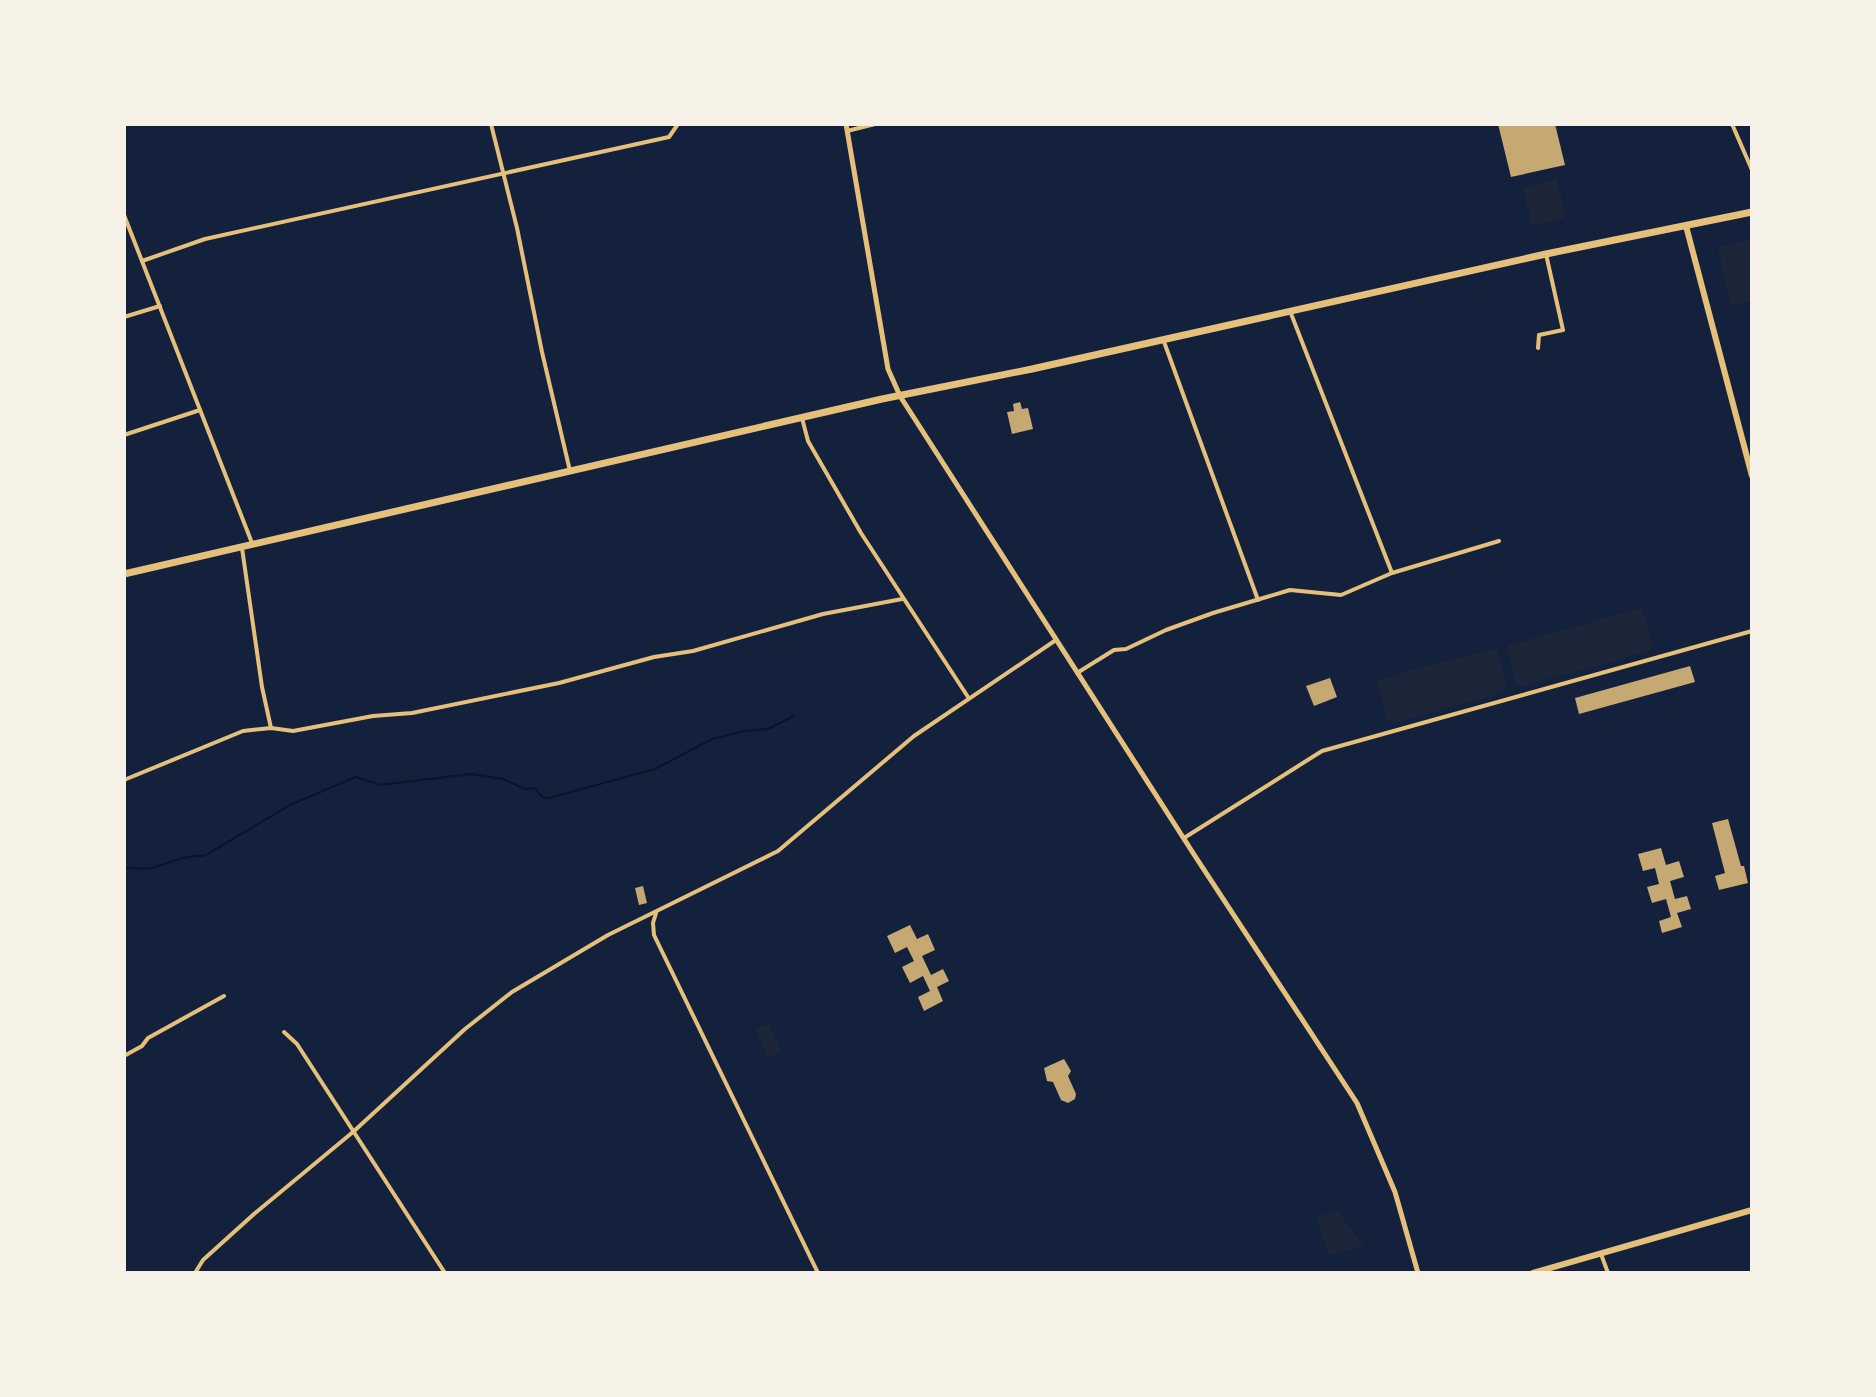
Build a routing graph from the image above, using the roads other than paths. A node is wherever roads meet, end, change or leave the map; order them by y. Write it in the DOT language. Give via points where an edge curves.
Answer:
graph roads {
  1 [pos="491,124"];
  2 [pos="678,124"];
  3 [pos="875,124"];
  4 [pos="1732,124"];
  5 [pos="847,128"];
  6 [pos="1752,170"];
  7 [pos="503,175"];
  8 [pos="1752,212"];
  9 [pos="124,215"];
  10 [pos="1686,226"];
  11 [pos="1546,254"];
  12 [pos="142,261"];
  13 [pos="160,306"];
  14 [pos="1290,311"];
  15 [pos="124,317"];
  16 [pos="1163,339"];
  17 [pos="1538,348"];
  18 [pos="900,396"];
  19 [pos="200,410"];
  20 [pos="802,418"];
  21 [pos="124,435"];
  22 [pos="570,471"];
  23 [pos="1752,476"];
  24 [pos="1499,541"];
  25 [pos="252,543"];
  26 [pos="241,546"];
  27 [pos="1392,573"];
  28 [pos="124,574"];
  29 [pos="902,599"];
  30 [pos="1258,600"];
  31 [pos="1752,631"];
  32 [pos="1056,640"];
  33 [pos="1077,673"];
  34 [pos="968,697"];
  35 [pos="271,728"];
  36 [pos="124,780"];
  37 [pos="1184,838"];
  38 [pos="657,911"];
  39 [pos="224,996"];
  40 [pos="284,1032"];
  41 [pos="124,1056"];
  42 [pos="353,1132"];
  43 [pos="1752,1210"];
  44 [pos="1601,1254"];
  45 [pos="195,1273"];
  46 [pos="445,1273"];
  47 [pos="818,1273"];
  48 [pos="1418,1273"];
  49 [pos="1533,1273"];
  50 [pos="1608,1273"];
  1 -- 7 [label="street"];
  2 -- 7 [label="street" via="669,137"];
  3 -- 5 [label="street"];
  4 -- 6 [label="street"];
  5 -- 18 [label="street" via="888,369"];
  7 -- 12 [label="street" via="205,239"];
  7 -- 22 [label="street"];
  8 -- 10 [label="highway"];
  9 -- 12 [label="street"];
  10 -- 11 [label="highway"];
  10 -- 23 [label="main road"];
  11 -- 14 [label="highway"];
  11 -- 17 [label="street" via="1563,330 1539,335"];
  12 -- 13 [label="street"];
  13 -- 15 [label="street"];
  13 -- 19 [label="street"];
  14 -- 16 [label="highway"];
  14 -- 27 [label="street"];
  16 -- 18 [label="highway"];
  16 -- 30 [label="street"];
  18 -- 20 [label="highway"];
  18 -- 32 [label="street"];
  19 -- 21 [label="street"];
  19 -- 25 [label="street"];
  20 -- 22 [label="highway"];
  20 -- 29 [label="street" via="808,441"];
  22 -- 25 [label="highway"];
  24 -- 27 [label="street"];
  25 -- 26 [label="highway"];
  26 -- 28 [label="highway"];
  26 -- 35 [label="street"];
  27 -- 30 [label="street" via="1341,595 1290,590"];
  29 -- 34 [label="street"];
  29 -- 35 [label="street" via="473,702 293,731"];
  30 -- 33 [label="street" via="1114,650"];
  31 -- 37 [label="street" via="1322,751"];
  32 -- 33 [label="street"];
  32 -- 34 [label="street"];
  33 -- 37 [label="street"];
  34 -- 38 [label="street" via="778,851"];
  35 -- 36 [label="street" via="243,731"];
  37 -- 48 [label="street" via="1357,1103 1395,1192"];
  38 -- 42 [label="street" via="512,992"];
  38 -- 47 [label="street" via="654,935"];
  39 -- 41 [label="street"];
  40 -- 42 [label="street"];
  42 -- 45 [label="street" via="254,1214"];
  42 -- 46 [label="street"];
  43 -- 44 [label="main road"];
  44 -- 49 [label="main road"];
  44 -- 50 [label="street"];
}
